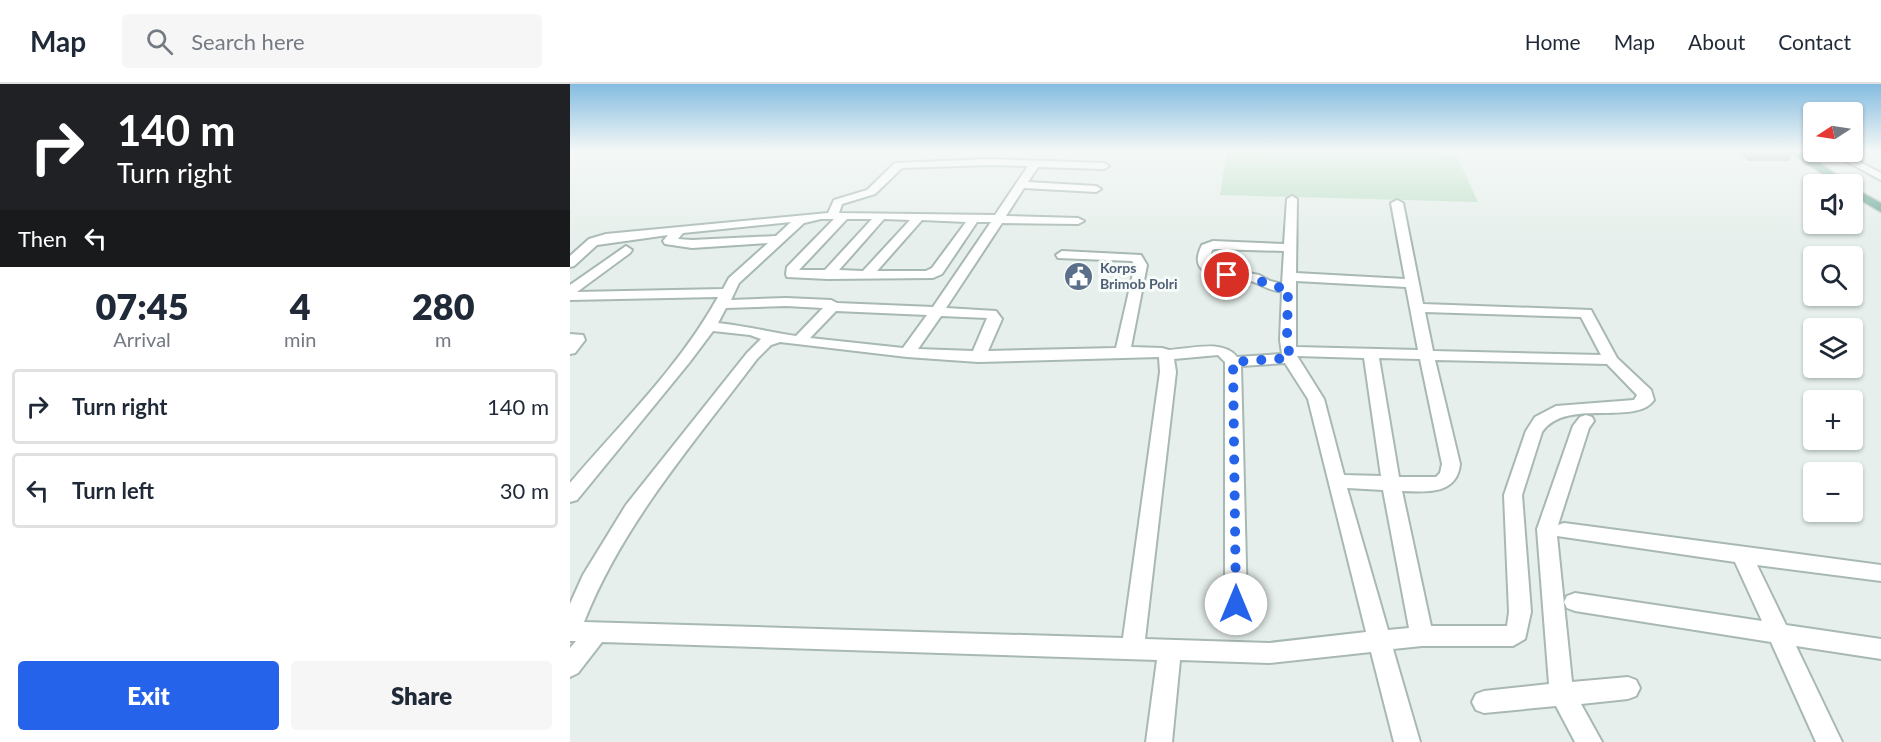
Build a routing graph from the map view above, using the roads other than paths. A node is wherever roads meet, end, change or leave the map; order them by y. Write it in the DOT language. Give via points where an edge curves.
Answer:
graph roads {
  1 [pos="882,182"];
  2 [pos="1023,182"];
  3 [pos="1021,185"];
  4 [pos="1095,189"];
  5 [pos="1863,197"];
  6 [pos="1292,199"];
  7 [pos="1397,202"];
  8 [pos="1881,208"];
  9 [pos="838,216"];
  10 [pos="881,216"];
  11 [pos="806,217"];
  12 [pos="919,217"];
  13 [pos="974,218"];
  14 [pos="999,219"];
  15 [pos="1078,221"];
  16 [pos="681,229"];
  17 [pos="780,238"];
  18 [pos="1290,248"];
  19 [pos="627,250"];
  20 [pos="1062,255"];
  21 [pos="570,262"];
  22 [pos="828,275"];
  23 [pos="866,275"];
  24 [pos="1289,283"];
  25 [pos="1412,283"];
  26 [pos="570,291"];
  27 [pos="570,296"];
  28 [pos="725,299"];
  29 [pos="831,307"];
  30 [pos="1417,308"];
  31 [pos="936,313"];
  32 [pos="709,326"];
  33 [pos="570,338"];
  34 [pos="773,339"];
  35 [pos="799,341"];
  36 [pos="570,350"];
  37 [pos="907,353"];
  38 [pos="1122,353"];
  39 [pos="1290,354"];
  40 [pos="1371,354"];
  41 [pos="1426,354"];
  42 [pos="1166,355"];
  43 [pos="978,357"];
  44 [pos="1611,360"];
  45 [pos="1233,362"];
  46 [pos="1586,421"];
  47 [pos="1336,481"];
  48 [pos="1391,483"];
  49 [pos="570,495"];
  50 [pos="1564,531"];
  51 [pos="1742,554"];
  52 [pos="1881,573"];
  53 [pos="1575,602"];
  54 [pos="1236,604"];
  55 [pos="570,631"];
  56 [pos="596,633"];
  57 [pos="1779,635"];
  58 [pos="1422,636"];
  59 [pos="1380,641"];
  60 [pos="1133,648"];
  61 [pos="1881,649"];
  62 [pos="1170,650"];
  63 [pos="570,666"];
  64 [pos="1628,688"];
  65 [pos="1563,695"];
  66 [pos="1484,702"];
  67 [pos="1159,742"];
  68 [pos="1407,742"];
  69 [pos="1589,742"];
  70 [pos="1829,742"];
  1 -- 9 [label="street" via="872,192 838,202"];
  2 -- 3 [label="street"];
  3 -- 4 [label="street"];
  3 -- 14 [label="street"];
  5 -- 8 [label="main road"];
  6 -- 18 [label="street"];
  7 -- 25 [label="street"];
  9 -- 10 [label="street"];
  9 -- 11 [label="street"];
  9 -- 22 [label="street" via="791,273"];
  10 -- 12 [label="street"];
  10 -- 22 [label="street"];
  11 -- 16 [label="street"];
  11 -- 17 [label="street"];
  12 -- 13 [label="street"];
  12 -- 23 [label="street"];
  13 -- 14 [label="street"];
  13 -- 23 [label="street" via="934,273 919,277"];
  14 -- 15 [label="street"];
  14 -- 31 [label="street"];
  16 -- 17 [label="street" via="669,241 699,244"];
  16 -- 21 [label="street" via="599,240"];
  17 -- 28 [label="street" via="742,272"];
  18 -- 24 [label="street"];
  18 -- 24 [label="street" via="1213,245 1206,248 1203,257 1208,268 1219,274 1253,278 1275,287"];
  19 -- 26 [label="street"];
  20 -- 38 [label="street" via="1139,260"];
  22 -- 23 [label="street"];
  24 -- 25 [label="street"];
  24 -- 39 [label="street"];
  25 -- 30 [label="street"];
  27 -- 28 [label="street"];
  28 -- 29 [label="street" via="823,302"];
  28 -- 32 [label="street"];
  29 -- 31 [label="street"];
  29 -- 35 [label="street"];
  30 -- 41 [label="street"];
  30 -- 44 [label="street" via="1586,314"];
  31 -- 37 [label="street"];
  31 -- 43 [label="street" via="994,315"];
  32 -- 34 [label="street" via="753,330"];
  32 -- 49 [label="street"];
  33 -- 36 [label="street" via="578,340"];
  34 -- 35 [label="street"];
  34 -- 55 [label="street" via="752,356 633,510 590,581"];
  35 -- 37 [label="street"];
  37 -- 43 [label="street"];
  38 -- 42 [label="street"];
  38 -- 43 [label="street"];
  39 -- 40 [label="street"];
  39 -- 45 [label="street"];
  39 -- 47 [label="street" via="1316,399"];
  40 -- 41 [label="street"];
  40 -- 48 [label="street"];
  41 -- 44 [label="street"];
  41 -- 48 [label="street" via="1450,474 1441,483"];
  42 -- 45 [label="street" via="1218,351 1226,353"];
  42 -- 60 [label="street" via="1168,372"];
  44 -- 58 [label="street" via="1645,394 1643,404 1551,414 1537,426 1522,459 1513,495 1520,612 1517,632 1503,638"];
  45 -- 54 [label="street"];
  46 -- 65 [label="street" via="1581,426 1547,529"];
  47 -- 48 [label="street"];
  47 -- 59 [label="street"];
  48 -- 58 [label="street"];
  50 -- 51 [label="street"];
  51 -- 52 [label="street"];
  51 -- 57 [label="street"];
  53 -- 57 [label="street"];
  55 -- 56 [label="street"];
  56 -- 60 [label="street"];
  56 -- 63 [label="street"];
  57 -- 61 [label="street"];
  57 -- 70 [label="street"];
  58 -- 59 [label="street"];
  59 -- 62 [label="street" via="1269,653"];
  59 -- 68 [label="street"];
  60 -- 62 [label="street"];
  62 -- 67 [label="street"];
  64 -- 65 [label="street"];
  65 -- 66 [label="street"];
  65 -- 69 [label="street"];
}
